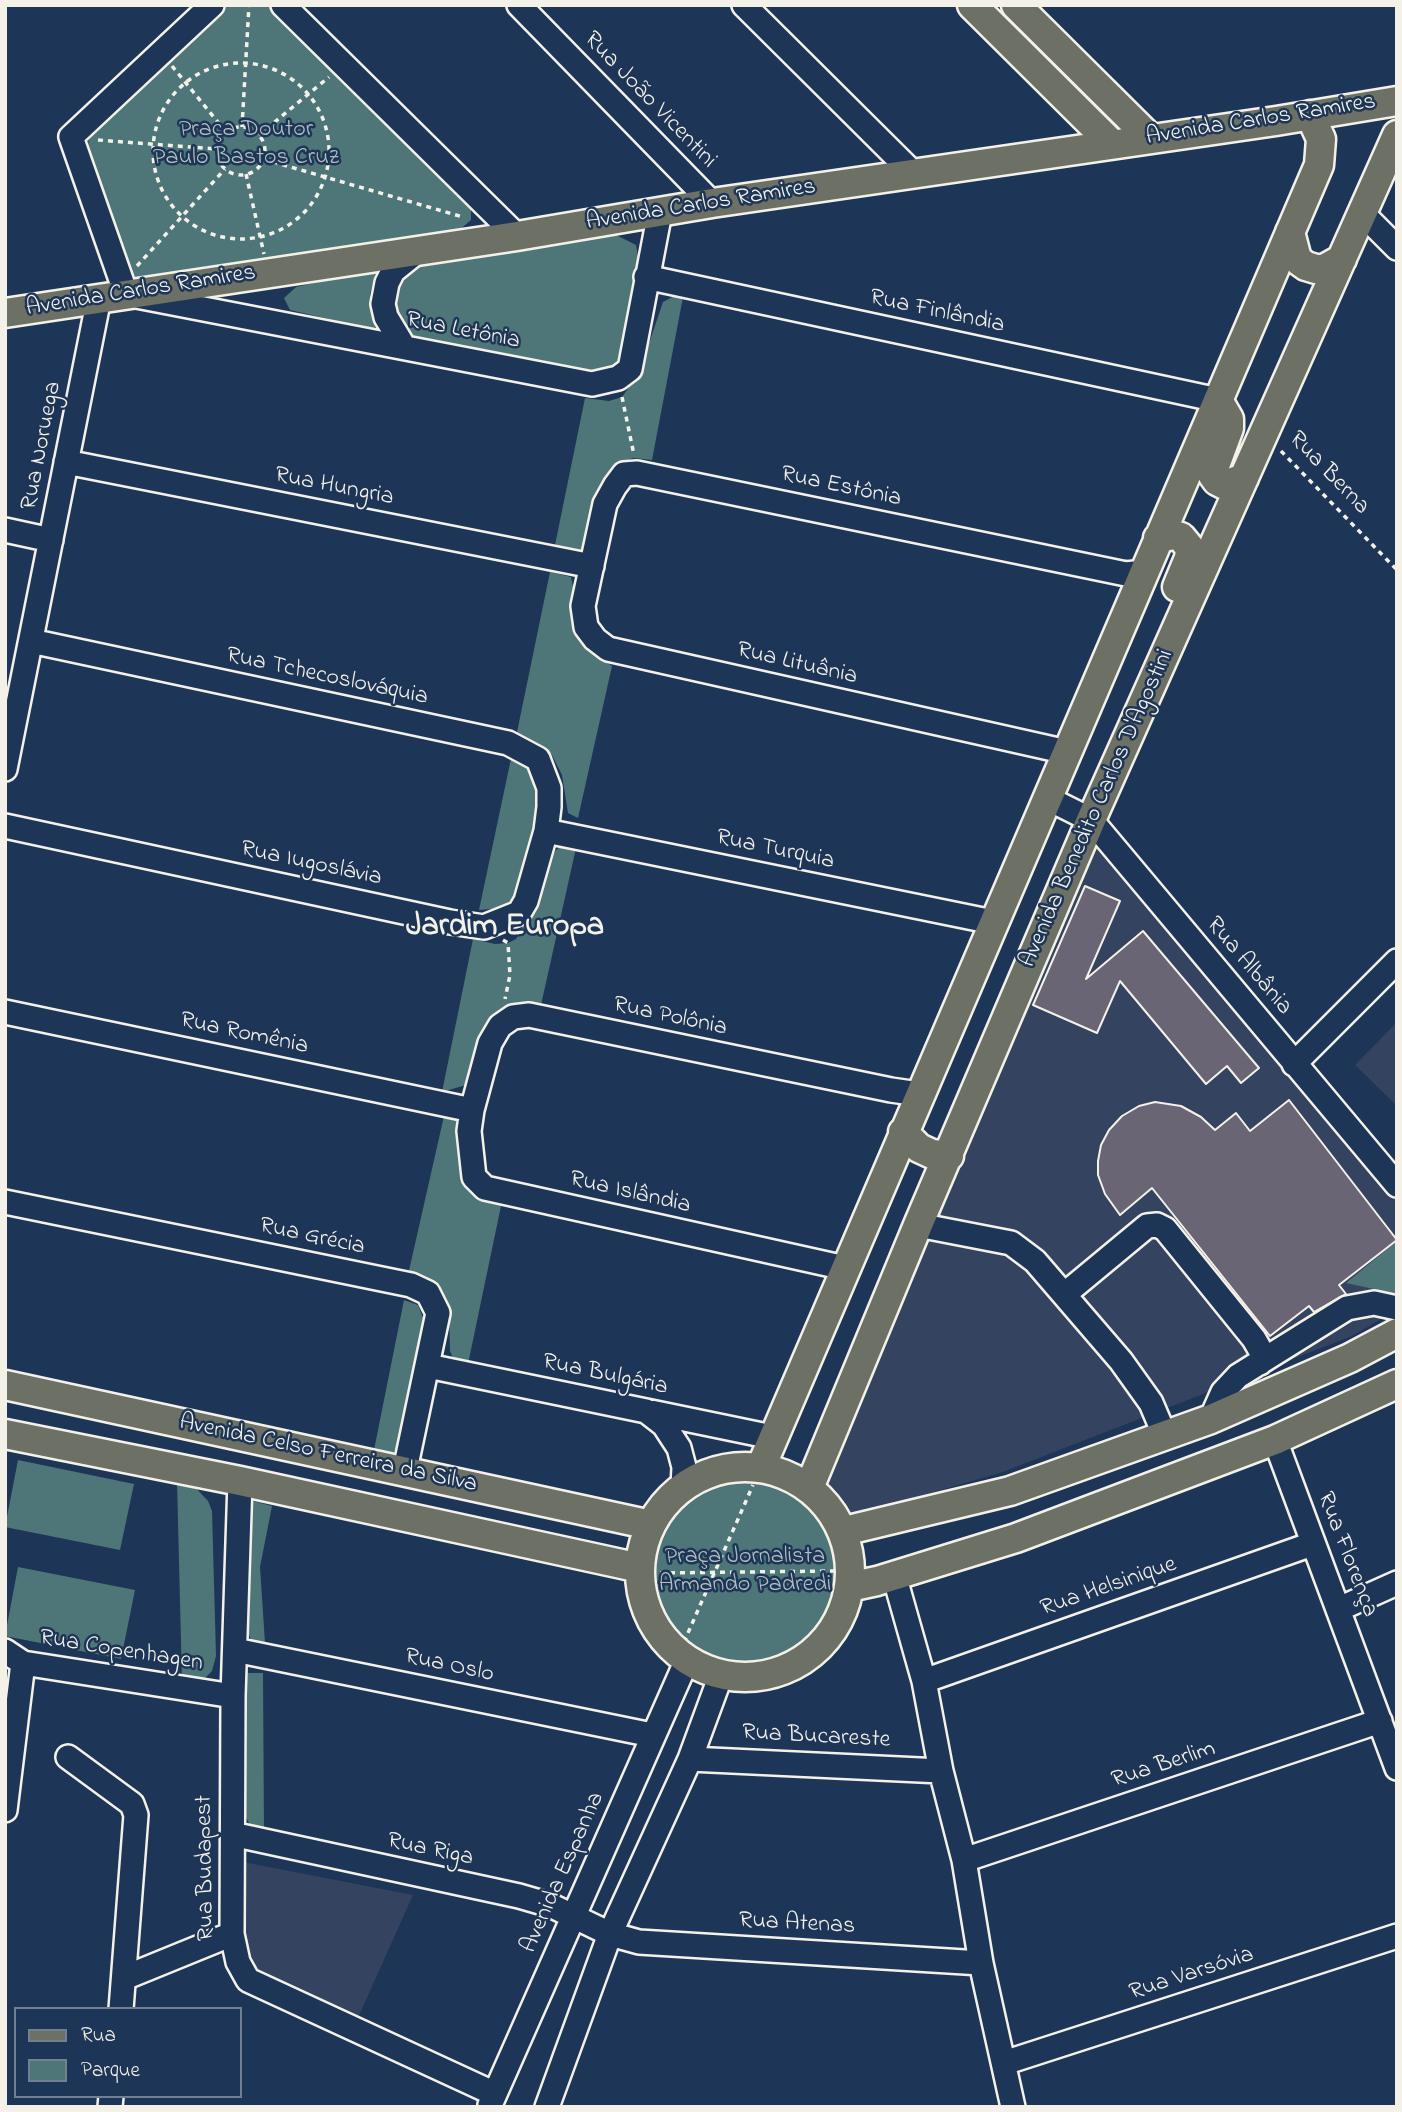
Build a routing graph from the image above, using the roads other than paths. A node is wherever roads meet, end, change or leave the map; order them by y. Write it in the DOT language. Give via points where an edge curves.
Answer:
graph roads {
  1 [pos="212,5"];
  2 [pos="284,5"];
  3 [pos="519,5"];
  4 [pos="744,5"];
  5 [pos="972,5"];
  6 [pos="1016,5"];
  7 [pos="1092,81"];
  8 [pos="1397,101"];
  9 [pos="1070,103"];
  10 [pos="1310,116"];
  11 [pos="1397,135"];
  12 [pos="1150,138"];
  13 [pos="1111,144"];
  14 [pos="914,173"];
  15 [pos="712,203"];
  16 [pos="660,212"];
  17 [pos="1362,213"];
  18 [pos="1290,232"];
  19 [pos="517,236"];
  20 [pos="1397,248"];
  21 [pos="419,250"];
  22 [pos="1342,259"];
  23 [pos="646,277"];
  24 [pos="126,280"];
  25 [pos="5,313"];
  26 [pos="404,346"];
  27 [pos="1218,400"];
  28 [pos="66,462"];
  29 [pos="1244,478"];
  30 [pos="5,530"];
  31 [pos="1158,538"];
  32 [pos="51,540"];
  33 [pos="592,566"];
  34 [pos="1144,572"];
  35 [pos="1176,630"];
  36 [pos="31,641"];
  37 [pos="10,717"];
  38 [pos="1067,752"];
  39 [pos="5,769"];
  40 [pos="1047,798"];
  41 [pos="1091,820"];
  42 [pos="5,826"];
  43 [pos="546,831"];
  44 [pos="993,922"];
  45 [pos="1397,961"];
  46 [pos="5,1012"];
  47 [pos="1294,1064"];
  48 [pos="919,1094"];
  49 [pos="472,1110"];
  50 [pos="903,1132"];
  51 [pos="949,1156"];
  52 [pos="1397,1185"];
  53 [pos="5,1202"];
  54 [pos="871,1212"];
  55 [pos="918,1225"];
  56 [pos="845,1268"];
  57 [pos="1065,1294"];
  58 [pos="1397,1308"];
  59 [pos="1397,1333"];
  60 [pos="1260,1363"];
  61 [pos="428,1366"];
  62 [pos="1397,1384"];
  63 [pos="5,1385"];
  64 [pos="55,1396"];
  65 [pos="646,1411"];
  66 [pos="143,1416"];
  67 [pos="1211,1419"];
  68 [pos="5,1434"];
  69 [pos="1165,1436"];
  70 [pos="772,1437"];
  71 [pos="1275,1440"];
  72 [pos="48,1443"];
  73 [pos="1218,1460"];
  74 [pos="136,1461"];
  75 [pos="761,1467"];
  76 [pos="405,1470"];
  77 [pos="240,1481"];
  78 [pos="683,1487"];
  79 [pos="808,1488"];
  80 [pos="651,1525"];
  81 [pos="844,1531"];
  82 [pos="1312,1544"];
  83 [pos="640,1570"];
  84 [pos="894,1575"];
  85 [pos="849,1579"];
  86 [pos="1397,1583"];
  87 [pos="1339,1609"];
  88 [pos="235,1650"];
  89 [pos="14,1657"];
  90 [pos="683,1657"];
  91 [pos="721,1675"];
  92 [pos="924,1681"];
  93 [pos="233,1696"];
  94 [pos="1380,1721"];
  95 [pos="652,1735"];
  96 [pos="68,1758"];
  97 [pos="690,1759"];
  98 [pos="1397,1768"];
  99 [pos="941,1771"];
  100 [pos="5,1810"];
  101 [pos="232,1834"];
  102 [pos="964,1860"];
  103 [pos="573,1917"];
  104 [pos="232,1934"];
  105 [pos="610,1934"];
  106 [pos="1397,1936"];
  107 [pos="981,1963"];
  108 [pos="124,1978"];
  109 [pos="121,2007"];
  110 [pos="1004,2063"];
  111 [pos="492,2100"];
  112 [pos="547,2107"];
  113 [pos="1013,2107"];
  1 -- 24 [label="street" via="71,137"];
  2 -- 19 [label="street"];
  3 -- 15 [label="street, Rua João Vicentini"];
  4 -- 14 [label="street"];
  5 -- 9 [label="main road"];
  6 -- 7 [label="main road"];
  7 -- 9 [label="main road"];
  7 -- 12 [label="main road"];
  8 -- 10 [label="main road, Avenida Carlos Ramires"];
  9 -- 13 [label="main road"];
  10 -- 12 [label="main road, Avenida Carlos Ramires"];
  10 -- 18 [label="main road, Avenida Benedito Carlos D'Agostini" via="1321,139 1319,165"];
  11 -- 17 [label="main road, Avenida Benedito Carlos D'Agostini"];
  12 -- 13 [label="main road, Avenida Carlos Ramires"];
  13 -- 14 [label="main road, Avenida Carlos Ramires"];
  14 -- 15 [label="main road, Avenida Carlos Ramires"];
  15 -- 16 [label="main road, Avenida Carlos Ramires"];
  16 -- 19 [label="main road, Avenida Carlos Ramires"];
  16 -- 23 [label="street"];
  17 -- 20 [label="street"];
  17 -- 22 [label="main road, Avenida Benedito Carlos D'Agostini"];
  18 -- 22 [label="main road" via="1296,255 1306,266 1324,269"];
  18 -- 27 [label="main road, Avenida Benedito Carlos D'Agostini"];
  19 -- 21 [label="main road, Avenida Carlos Ramires"];
  21 -- 24 [label="main road, Avenida Carlos Ramires"];
  21 -- 26 [label="street" via="393,271 383,304"];
  22 -- 29 [label="main road, Avenida Benedito Carlos D'Agostini"];
  23 -- 26 [label="street, Rua Letônia" via="630,369 618,378 592,384"];
  23 -- 27 [label="street, Rua Finlândia"];
  24 -- 25 [label="main road, Avenida Carlos Ramires"];
  24 -- 26 [label="street, Rua Letônia"];
  24 -- 28 [label="street, Rua Noruega"];
  27 -- 29 [label="main road" via="1228,428 1212,474 1226,485"];
  27 -- 31 [label="main road, Avenida Benedito Carlos D'Agostini"];
  28 -- 32 [label="street, Rua Noruega"];
  28 -- 33 [label="street, Rua Hungria"];
  29 -- 35 [label="main road, Avenida Benedito Carlos D'Agostini"];
  30 -- 32 [label="street"];
  31 -- 34 [label="main road, Avenida Benedito Carlos D'Agostini"];
  31 -- 35 [label="main road" via="1181,537 1190,548 1172,606"];
  32 -- 36 [label="street, Rua Noruega"];
  33 -- 34 [label="street, Rua Estônia" via="605,504 624,474 637,473 1126,574"];
  33 -- 38 [label="street, Rua Lituânia" via="583,606 586,627 607,649"];
  34 -- 38 [label="main road, Avenida Benedito Carlos D'Agostini"];
  35 -- 41 [label="main road, Avenida Benedito Carlos D'Agostini"];
  36 -- 37 [label="street, Rua Noruega"];
  36 -- 43 [label="street, Rua Tchecoslováquia" via="508,743 538,759 549,788"];
  37 -- 39 [label="street, Rua Noruega"];
  38 -- 40 [label="main road, Avenida Benedito Carlos D'Agostini"];
  40 -- 41 [label="street, Rua Albânia"];
  40 -- 44 [label="main road, Avenida Benedito Carlos D'Agostini"];
  41 -- 47 [label="street, Rua Albânia"];
  41 -- 51 [label="main road, Avenida Benedito Carlos D'Agostini"];
  42 -- 43 [label="street, Rua Iugoslávia" via="484,927 519,913"];
  43 -- 44 [label="street, Rua Turquia"];
  44 -- 48 [label="main road, Avenida Benedito Carlos D'Agostini"];
  45 -- 47 [label="street"];
  46 -- 49 [label="street, Rua Romênia"];
  47 -- 52 [label="street, Rua Albânia"];
  48 -- 49 [label="street, Rua Polônia" via="529,1016 513,1017 500,1026 490,1043"];
  48 -- 50 [label="main road, Avenida Benedito Carlos D'Agostini"];
  49 -- 56 [label="street, Rua Islândia" via="471,1165 474,1177 485,1188"];
  50 -- 51 [label="main road" via="919,1148"];
  50 -- 54 [label="main road, Avenida Benedito Carlos D'Agostini"];
  51 -- 55 [label="main road, Avenida Benedito Carlos D'Agostini"];
  53 -- 61 [label="street, Rua Grécia" via="411,1285 428,1293 438,1313"];
  54 -- 55 [label="main road" via="892,1207 906,1212"];
  54 -- 56 [label="main road, Avenida Benedito Carlos D'Agostini"];
  55 -- 57 [label="street" via="1010,1243 1035,1261"];
  55 -- 79 [label="main road, Avenida Benedito Carlos D'Agostini"];
  56 -- 70 [label="main road, Avenida Benedito Carlos D'Agostini"];
  57 -- 60 [label="street" via="1147,1226 1157,1224 1254,1339 1262,1353"];
  57 -- 69 [label="street" via="1151,1403"];
  58 -- 60 [label="street" via="1374,1303 1347,1308"];
  59 -- 67 [label="main road"];
  60 -- 67 [label="street" via="1228,1385"];
  61 -- 65 [label="street, Rua Bulgária"];
  61 -- 76 [label="street, Rua Grécia"];
  62 -- 71 [label="main road"];
  63 -- 64 [label="main road, Avenida Celso Ferreira da Silva"];
  64 -- 66 [label="main road, Avenida Celso Ferreira da Silva"];
  64 -- 72 [label="main road" via="68,1422 58,1438"];
  65 -- 70 [label="street, Rua Bulgária"];
  65 -- 78 [label="street" via="664,1425 679,1448"];
  66 -- 74 [label="main road" via="127,1427 123,1443 127,1455"];
  66 -- 76 [label="main road, Avenida Celso Ferreira da Silva"];
  67 -- 69 [label="main road"];
  67 -- 73 [label="main road" via="1222,1436"];
  68 -- 72 [label="main road, Avenida Celso Ferreira da Silva"];
  69 -- 81 [label="main road" via="1010,1491"];
  70 -- 75 [label="main road, Avenida Benedito Carlos D'Agostini"];
  71 -- 73 [label="main road"];
  71 -- 82 [label="street, Rua Florença"];
  72 -- 74 [label="main road, Avenida Celso Ferreira da Silva"];
  73 -- 84 [label="main road" via="1016,1538"];
  74 -- 77 [label="main road, Avenida Celso Ferreira da Silva"];
  75 -- 78 [label="main road" via="733,1467"];
  75 -- 79 [label="main road"];
  76 -- 80 [label="main road, Avenida Celso Ferreira da Silva"];
  77 -- 83 [label="main road, Avenida Celso Ferreira da Silva"];
  77 -- 88 [label="street, Rua Budapest"];
  78 -- 80 [label="main road"];
  79 -- 81 [label="main road" via="827,1505"];
  80 -- 83 [label="main road"];
  81 -- 85 [label="main road"];
  82 -- 87 [label="street, Rua Florença"];
  82 -- 92 [label="street, Rua Helsinique"];
  83 -- 90 [label="main road" via="642,1595 652,1620"];
  84 -- 85 [label="main road"];
  84 -- 92 [label="street"];
  85 -- 91 [label="main road" via="839,1620 818,1648 789,1668 756,1677"];
  86 -- 87 [label="street"];
  87 -- 94 [label="street, Rua Florença"];
  88 -- 93 [label="street, Rua Budapest"];
  88 -- 95 [label="street, Rua Oslo"];
  89 -- 93 [label="street, Rua Copenhagen"];
  89 -- 100 [label="street"];
  90 -- 91 [label="main road"];
  90 -- 95 [label="street, Avenida Espanha"];
  91 -- 97 [label="street"];
  92 -- 99 [label="street"];
  93 -- 101 [label="street, Rua Budapest"];
  94 -- 98 [label="street, Rua Florença"];
  94 -- 102 [label="street, Rua Berlim"];
  95 -- 103 [label="street, Avenida Espanha"];
  96 -- 108 [label="street" via="132,1804 136,1815"];
  97 -- 99 [label="street, Rua Bucareste"];
  97 -- 105 [label="street"];
  99 -- 102 [label="street"];
  101 -- 103 [label="street, Rua Riga" via="519,1896"];
  101 -- 104 [label="street, Rua Budapest"];
  102 -- 107 [label="street"];
  103 -- 105 [label="street, Rua Riga"];
  103 -- 111 [label="street, Avenida Espanha"];
  104 -- 108 [label="street"];
  104 -- 111 [label="street, Rua Budapest" via="237,1962 248,1980"];
  105 -- 107 [label="street, Rua Atenas" via="639,1942"];
  105 -- 112 [label="street"];
  106 -- 110 [label="street, Rua Varsóvia"];
  107 -- 110 [label="street"];
  108 -- 109 [label="street"];
  110 -- 113 [label="street"];
}
